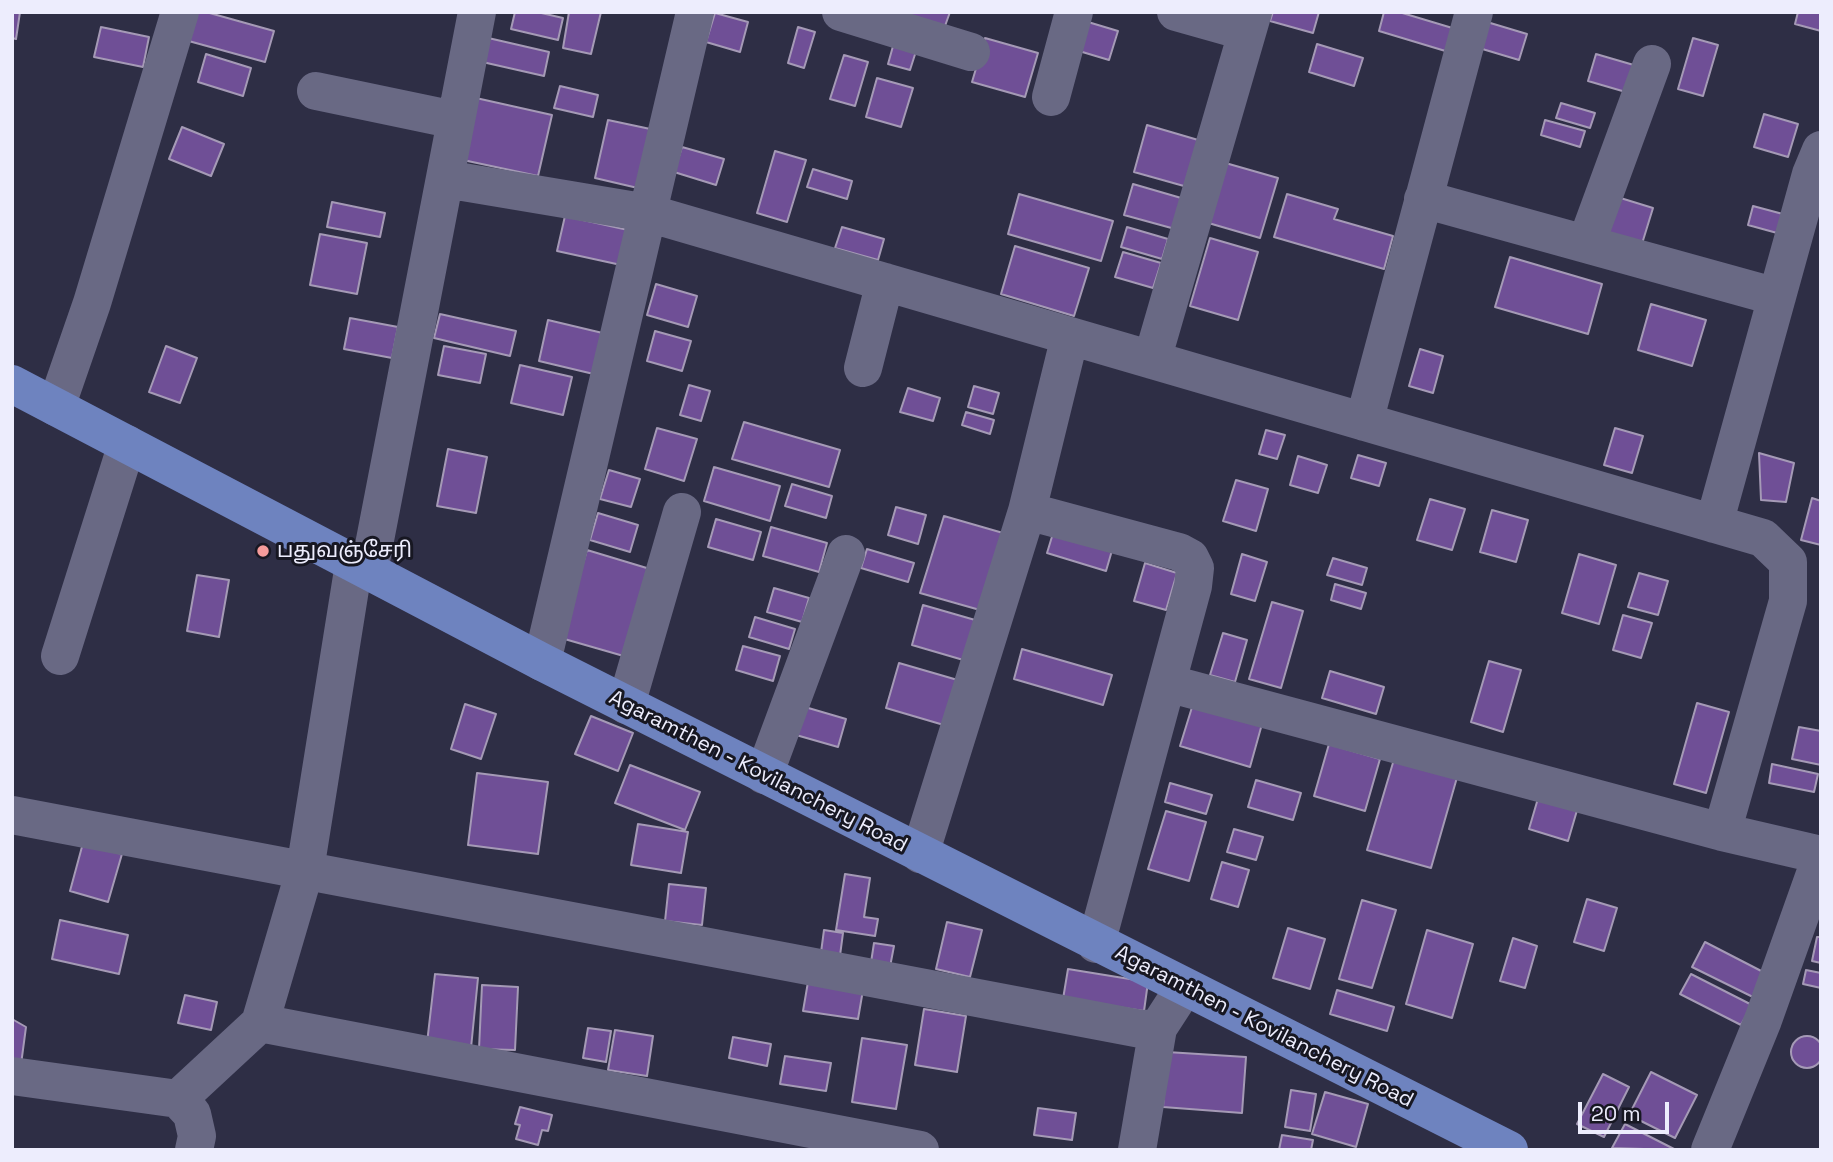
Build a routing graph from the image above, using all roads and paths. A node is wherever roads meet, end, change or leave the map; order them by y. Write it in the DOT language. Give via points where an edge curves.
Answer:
graph roads {
  1 [pos="180,12"];
  2 [pos="477,12"];
  3 [pos="695,12"];
  4 [pos="841,12"];
  5 [pos="1074,12"];
  6 [pos="1176,12"];
  7 [pos="1474,12"];
  8 [pos="1250,22"];
  9 [pos="971,52"];
  10 [pos="1652,64"];
  11 [pos="316,91"];
  12 [pos="1051,97"];
  13 [pos="455,120"];
  14 [pos="1821,150"];
  15 [pos="445,179"];
  16 [pos="1423,199"];
  17 [pos="648,213"];
  18 [pos="1586,244"];
  19 [pos="885,282"];
  20 [pos="1777,297"];
  21 [pos="1070,336"];
  22 [pos="1152,360"];
  23 [pos="863,368"];
  24 [pos="12,383"];
  25 [pos="56,407"];
  26 [pos="1364,422"];
  27 [pos="127,444"];
  28 [pos="682,512"];
  29 [pos="1027,512"];
  30 [pos="1714,524"];
  31 [pos="846,554"];
  32 [pos="362,568"];
  33 [pos="60,656"];
  34 [pos="542,662"];
  35 [pos="1167,683"];
  36 [pos="626,705"];
  37 [pos="764,775"];
  38 [pos="12,815"];
  39 [pos="1722,832"];
  40 [pos="920,854"];
  41 [pos="1821,856"];
  42 [pos="305,870"];
  43 [pos="1096,944"];
  44 [pos="1184,988"];
  45 [pos="260,1023"];
  46 [pos="1158,1027"];
  47 [pos="12,1076"];
  48 [pos="178,1100"];
  49 [pos="194,1150"];
  50 [pos="920,1150"];
  51 [pos="1137,1150"];
  52 [pos="1508,1150"];
  53 [pos="1710,1150"];
  1 -- 25 [label="street"];
  2 -- 13 [label="street"];
  3 -- 17 [label="street"];
  4 -- 9 [label="street"];
  5 -- 12 [label="street"];
  6 -- 8 [label="street"];
  7 -- 16 [label="street"];
  8 -- 22 [label="street"];
  10 -- 18 [label="street"];
  11 -- 13 [label="street"];
  13 -- 15 [label="street"];
  14 -- 20 [label="street"];
  15 -- 17 [label="street"];
  15 -- 32 [label="street"];
  16 -- 18 [label="street"];
  16 -- 26 [label="street"];
  17 -- 19 [label="street"];
  17 -- 34 [label="street"];
  18 -- 20 [label="street"];
  19 -- 21 [label="street"];
  19 -- 23 [label="street"];
  20 -- 30 [label="street"];
  21 -- 22 [label="street"];
  21 -- 29 [label="street"];
  22 -- 26 [label="street"];
  24 -- 25 [label="main road, Agaramthen - Kovilanchery Road"];
  25 -- 27 [label="main road, Agaramthen - Kovilanchery Road"];
  26 -- 30 [label="street"];
  27 -- 32 [label="main road, Agaramthen - Kovilanchery Road"];
  27 -- 33 [label="street"];
  28 -- 36 [label="street"];
  29 -- 35 [label="street" via="1190,558 1195,568 1193,586"];
  29 -- 40 [label="street"];
  30 -- 39 [label="street" via="1762,538 1787,562 1788,601"];
  31 -- 37 [label="street"];
  32 -- 34 [label="main road, Agaramthen - Kovilanchery Road"];
  32 -- 42 [label="street"];
  34 -- 36 [label="main road, Agaramthen - Kovilanchery Road"];
  35 -- 39 [label="street"];
  35 -- 43 [label="street"];
  36 -- 37 [label="main road, Agaramthen - Kovilanchery Road"];
  37 -- 40 [label="main road, Agaramthen - Kovilanchery Road"];
  38 -- 42 [label="street"];
  39 -- 41 [label="street"];
  40 -- 43 [label="main road, Agaramthen - Kovilanchery Road"];
  41 -- 53 [label="street"];
  42 -- 45 [label="street"];
  42 -- 46 [label="street" via="1141,1028"];
  43 -- 44 [label="main road, Agaramthen - Kovilanchery Road"];
  44 -- 46 [label="street"];
  44 -- 52 [label="main road, Agaramthen - Kovilanchery Road"];
  45 -- 48 [label="street"];
  45 -- 50 [label="street"];
  46 -- 51 [label="street"];
  47 -- 48 [label="street"];
  48 -- 49 [label="street" via="192,1114 197,1136"];
}
